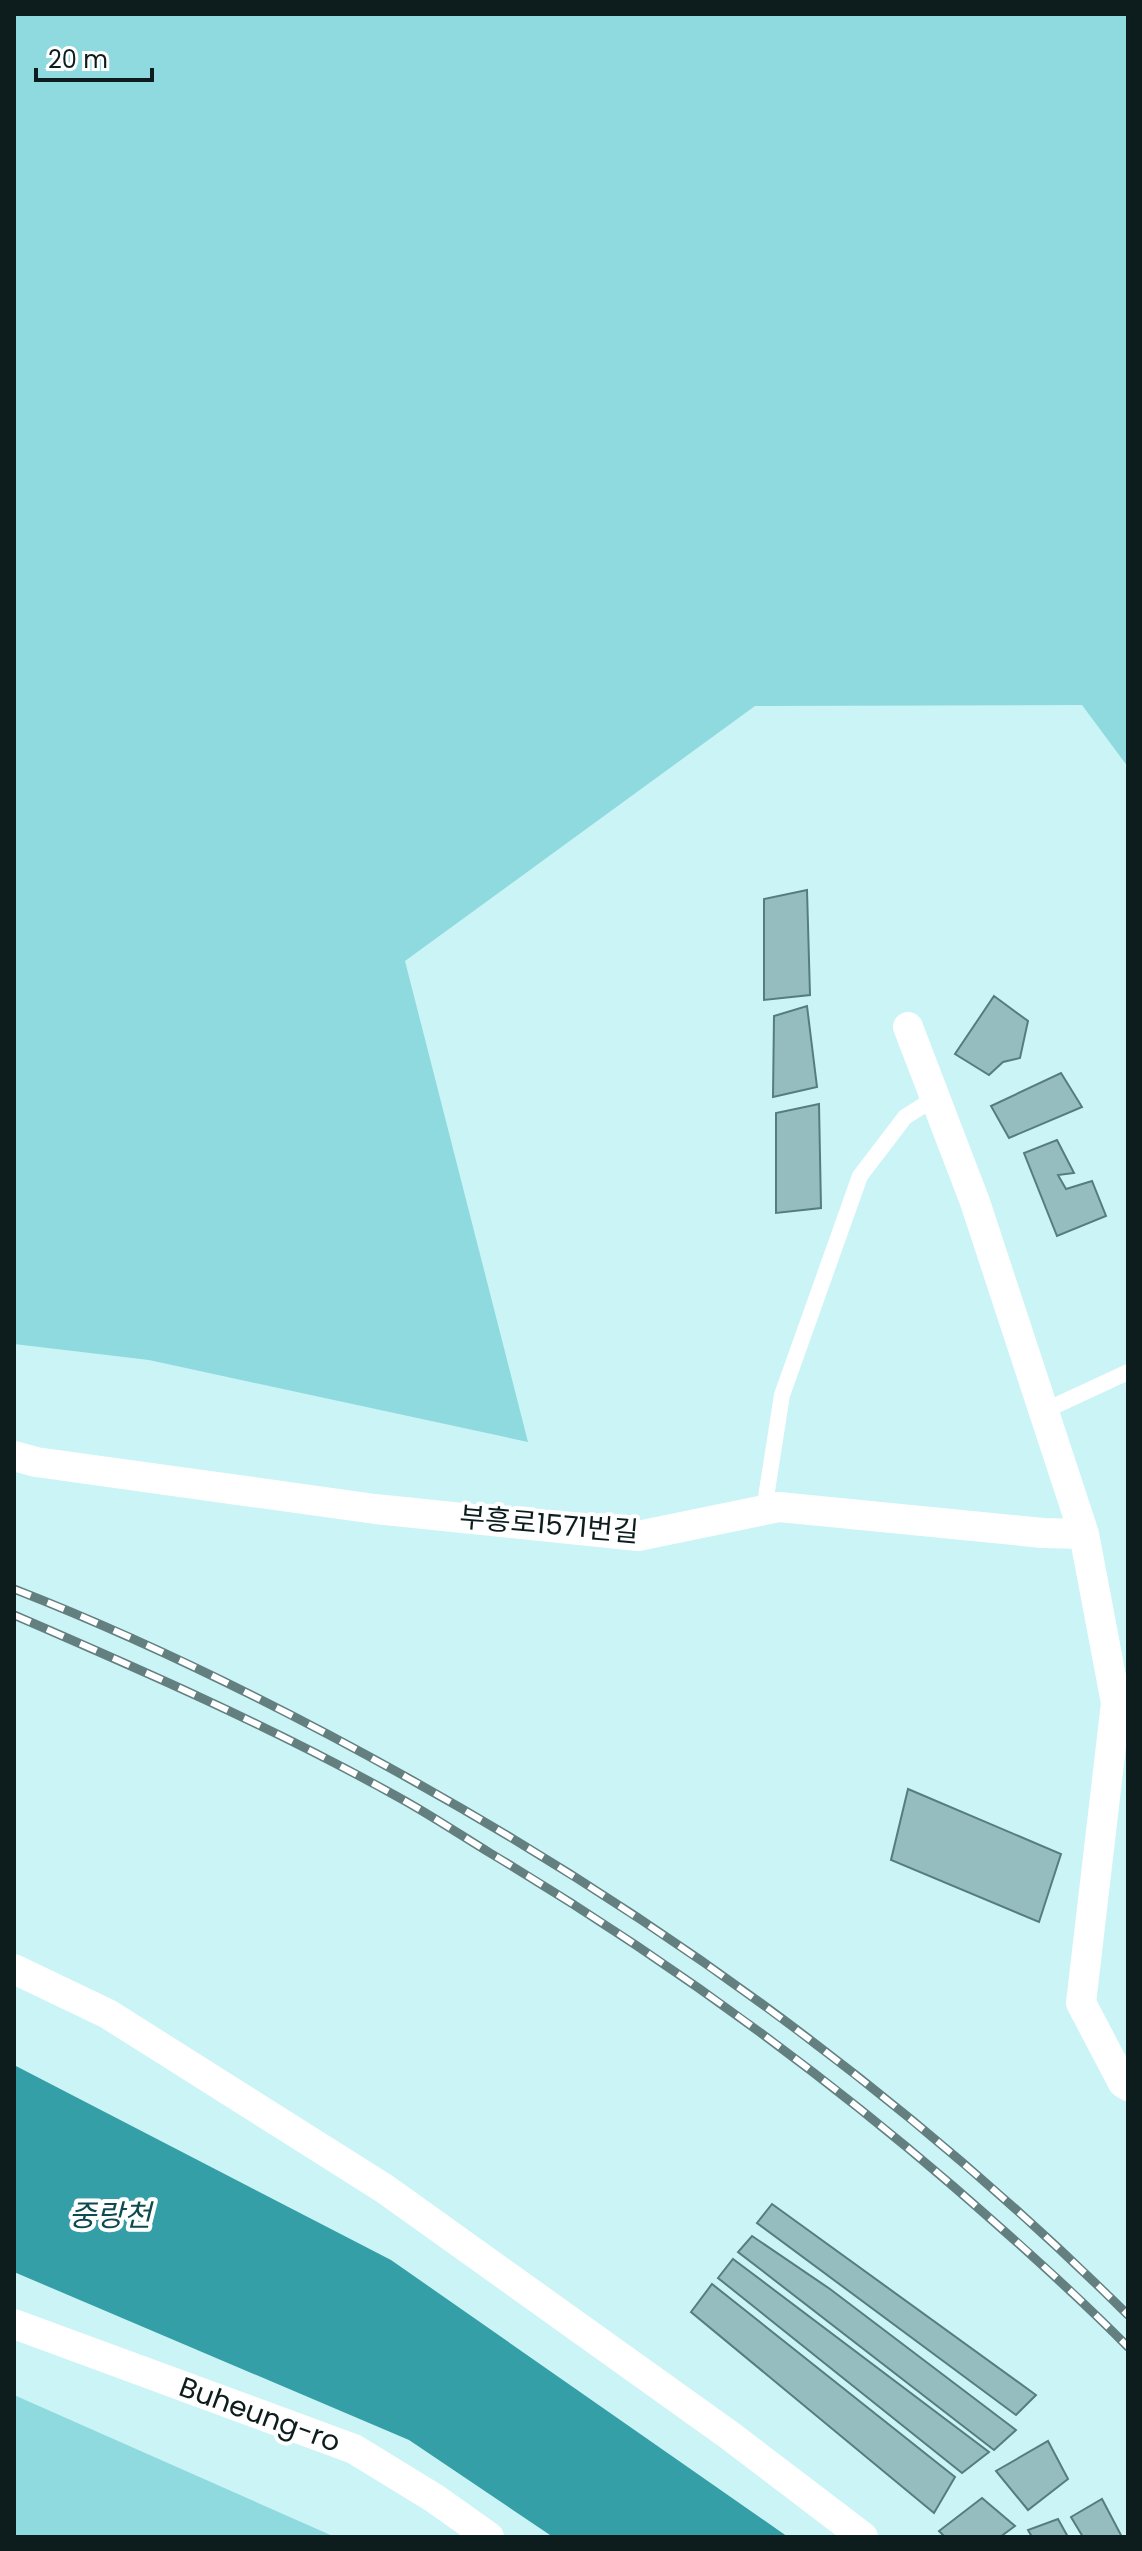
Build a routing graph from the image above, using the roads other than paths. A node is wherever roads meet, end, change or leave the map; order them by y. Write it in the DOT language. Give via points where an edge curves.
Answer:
graph roads {
  1 [pos="908,1027"];
  2 [pos="935,1098"];
  3 [pos="1128,1372"];
  4 [pos="1044,1411"];
  5 [pos="14,1456"];
  6 [pos="764,1510"];
  7 [pos="1084,1534"];
  8 [pos="14,1969"];
  9 [pos="1126,2090"];
  10 [pos="14,2324"];
  11 [pos="489,2537"];
  12 [pos="863,2537"];
  1 -- 2 [label="street"];
  2 -- 4 [label="street"];
  2 -- 6 [label="lane" via="905,1117 860,1176 782,1395"];
  3 -- 4 [label="lane"];
  4 -- 7 [label="street"];
  5 -- 6 [label="street, 부흥로1571번길" via="375,1509 638,1536"];
  6 -- 7 [label="street, 부흥로1571번길" via="779,1507"];
  7 -- 9 [label="street" via="1116,1703 1081,2003"];
  8 -- 12 [label="street" via="108,2014 385,2189"];
  10 -- 11 [label="street, Buheung-ro" via="354,2449"];
}
